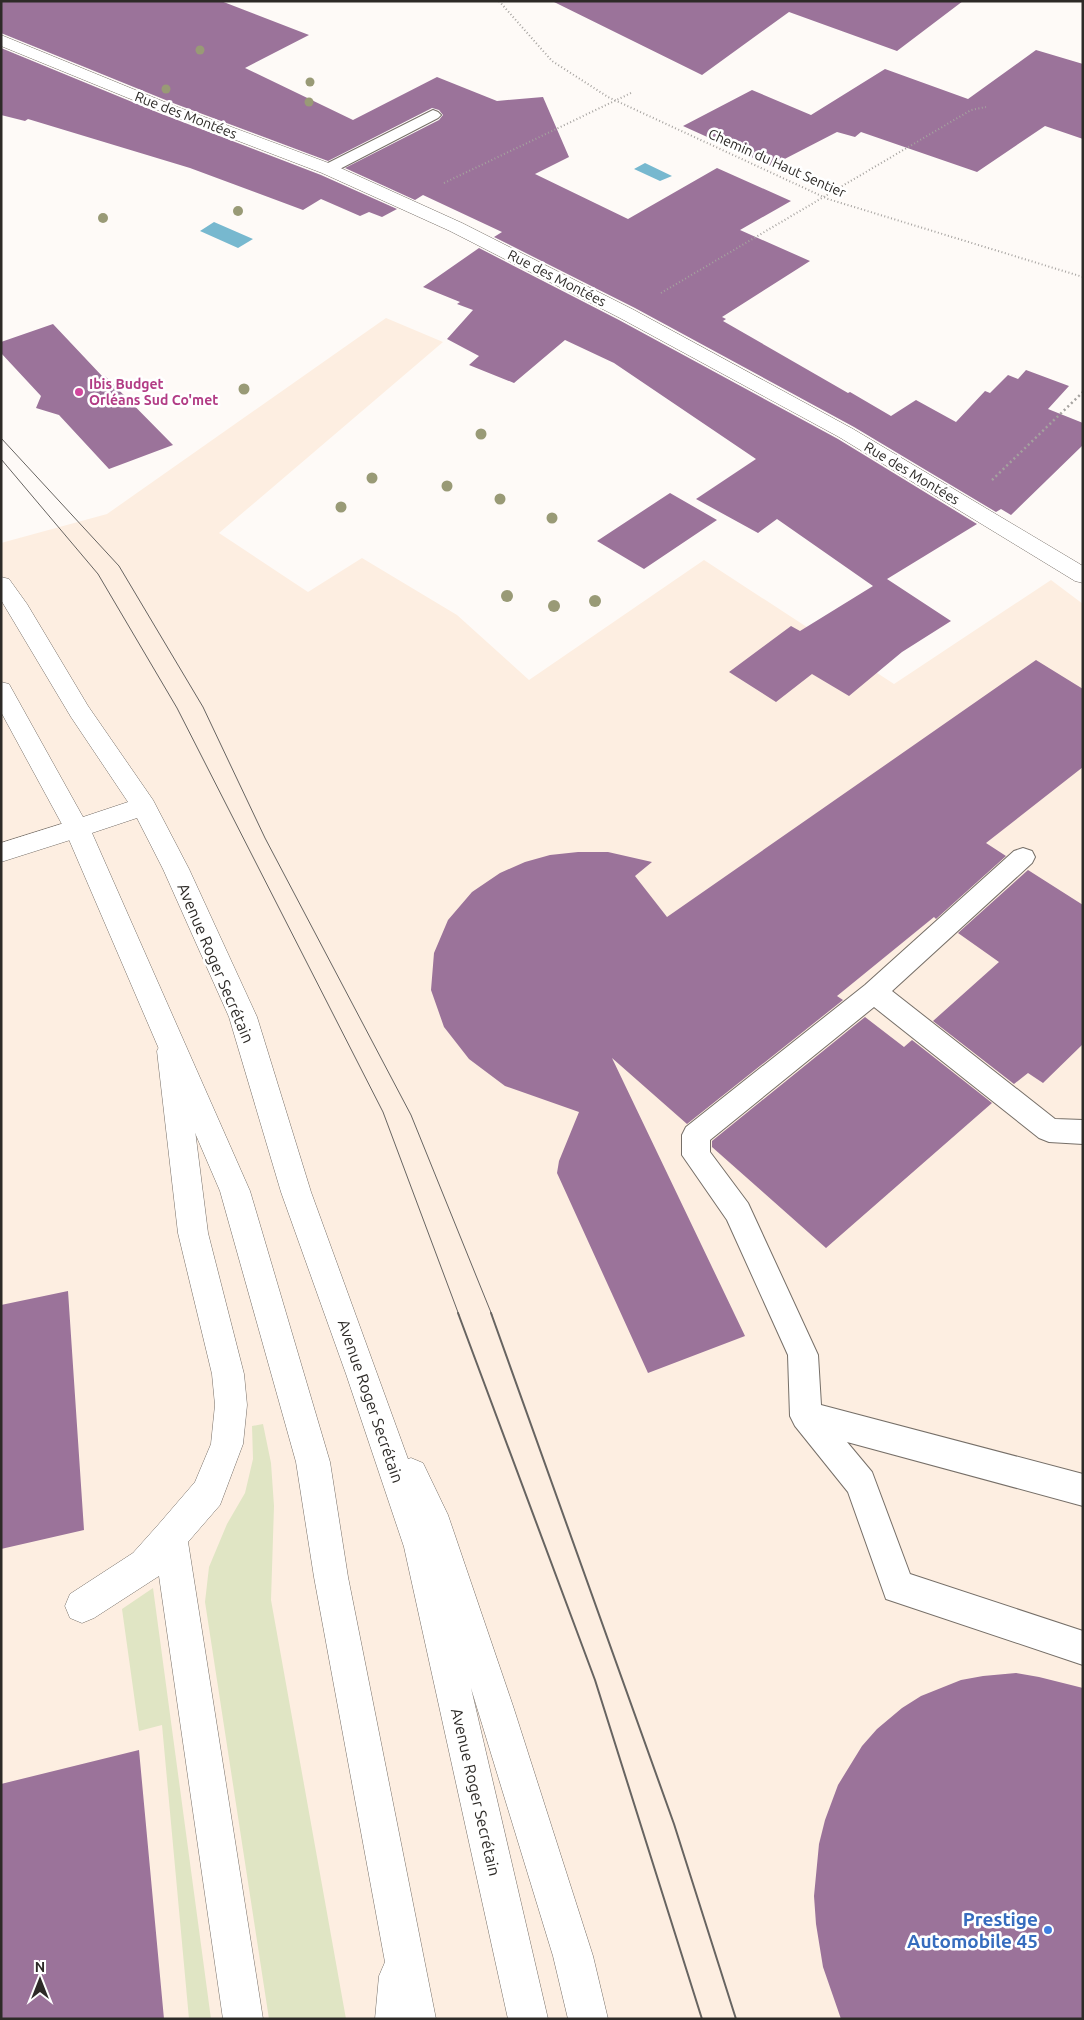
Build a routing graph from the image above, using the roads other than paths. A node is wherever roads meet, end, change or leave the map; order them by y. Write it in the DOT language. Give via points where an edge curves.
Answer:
graph roads {
  1 [pos="1,40"];
  2 [pos="432,115"];
  3 [pos="328,169"];
  4 [pos="1083,576"];
  5 [pos="1,584"];
  6 [pos="1,690"];
  7 [pos="144,806"];
  8 [pos="77,828"];
  9 [pos="1,853"];
  10 [pos="1023,857"];
  11 [pos="874,992"];
  12 [pos="170,1042"];
  13 [pos="1083,1132"];
  14 [pos="362,1374"];
  15 [pos="806,1416"];
  16 [pos="1083,1490"];
  17 [pos="170,1538"];
  18 [pos="82,1606"];
  19 [pos="1083,1648"];
  20 [pos="401,1942"];
  21 [pos="244,2019"];
  22 [pos="395,2019"];
  23 [pos="416,2019"];
  24 [pos="528,2019"];
  25 [pos="588,2019"];
  1 -- 3 [label="main road, Rue des Montées" via="166,108"];
  2 -- 3 [label="lane"];
  3 -- 4 [label="main road, Rue des Montées" via="406,204 627,314 846,433"];
  5 -- 7 [label="main road, Avenue Roger Secrétain" via="79,711"];
  6 -- 8 [label="main road"];
  7 -- 8 [label="main road"];
  7 -- 14 [label="main road, Avenue Roger Secrétain" via="176,868 243,1017 296,1192"];
  8 -- 9 [label="main road"];
  8 -- 12 [label="main road"];
  10 -- 11 [label="lane"];
  11 -- 13 [label="lane" via="1049,1130"];
  11 -- 15 [label="lane" via="696,1135 696,1155 738,1212 803,1355"];
  12 -- 17 [label="main road" via="193,1233 228,1374 231,1405 227,1444 208,1493"];
  12 -- 20 [label="main road" via="235,1191 314,1462 331,1577"];
  14 -- 24 [label="main road, Avenue Roger Secrétain" via="420,1547"];
  14 -- 25 [label="main road" via="431,1515 573,1956"];
  15 -- 16 [label="lane"];
  15 -- 19 [label="lane" via="861,1483 898,1587"];
  17 -- 18 [label="main road" via="145,1565"];
  17 -- 21 [label="main road"];
  20 -- 22 [label="main road"];
  20 -- 23 [label="main road"];
}
